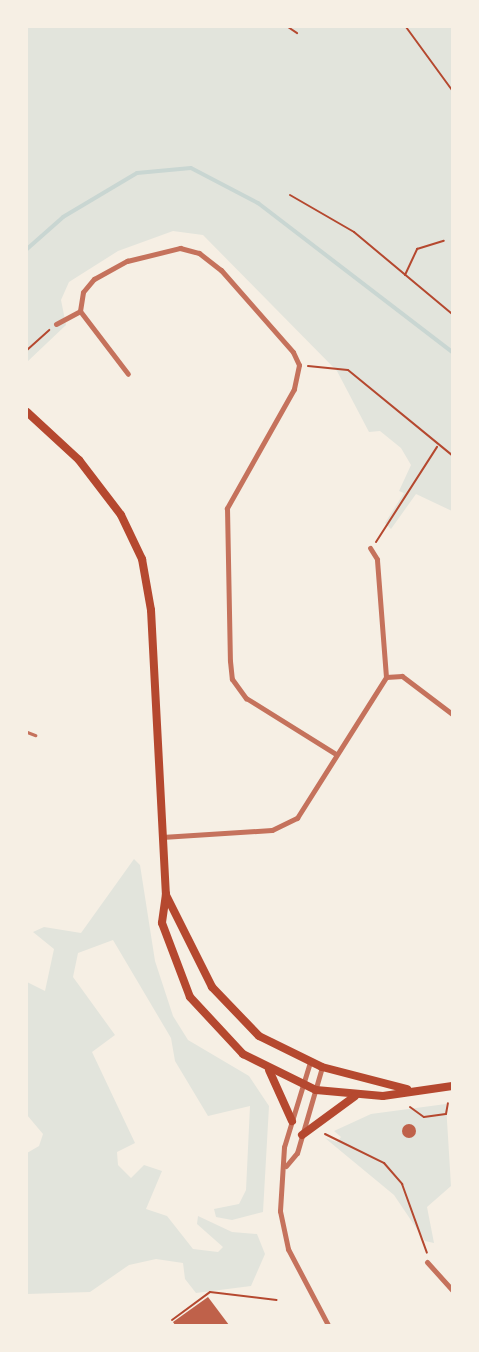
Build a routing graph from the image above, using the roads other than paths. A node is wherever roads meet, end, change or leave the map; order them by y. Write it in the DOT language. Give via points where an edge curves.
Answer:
graph roads {
  1 [pos="80,310"];
  2 [pos="56,324"];
  3 [pos="128,374"];
  4 [pos="27,412"];
  5 [pos="370,548"];
  6 [pos="386,677"];
  7 [pos="452,714"];
  8 [pos="27,732"];
  9 [pos="35,735"];
  10 [pos="336,754"];
  11 [pos="162,837"];
  12 [pos="166,894"];
  13 [pos="310,1062"];
  14 [pos="322,1067"];
  15 [pos="268,1070"];
  16 [pos="303,1085"];
  17 [pos="452,1086"];
  18 [pos="407,1089"];
  19 [pos="316,1090"];
  20 [pos="355,1096"];
  21 [pos="292,1121"];
  22 [pos="302,1135"];
  23 [pos="286,1166"];
  24 [pos="427,1262"];
  25 [pos="452,1290"];
  26 [pos="328,1325"];
  1 -- 2 [label="street"];
  1 -- 3 [label="street"];
  1 -- 10 [label="street" via="83,292 94,279 127,261 190,250 221,270 299,365 294,389 227,508 230,661 232,679 246,698"];
  4 -- 11 [label="main road" via="68,446 98,483 142,559 151,610"];
  5 -- 6 [label="street" via="378,560"];
  6 -- 7 [label="street" via="402,676"];
  6 -- 10 [label="street"];
  8 -- 9 [label="lane"];
  10 -- 11 [label="street" via="297,818 281,829"];
  11 -- 12 [label="main road"];
  12 -- 13 [label="main road" via="221,1000 259,1036"];
  12 -- 15 [label="main road" via="162,923 183,985 220,1034"];
  13 -- 14 [label="main road"];
  13 -- 16 [label="street"];
  14 -- 18 [label="main road"];
  14 -- 19 [label="street"];
  15 -- 16 [label="main road"];
  15 -- 21 [label="main road"];
  16 -- 19 [label="main road"];
  16 -- 21 [label="street"];
  17 -- 18 [label="main road"];
  18 -- 20 [label="main road"];
  19 -- 20 [label="main road"];
  19 -- 22 [label="street"];
  20 -- 22 [label="main road"];
  21 -- 23 [label="street" via="284,1147"];
  22 -- 23 [label="street"];
  23 -- 26 [label="street" via="280,1198 284,1234"];
  24 -- 25 [label="street"];
}
